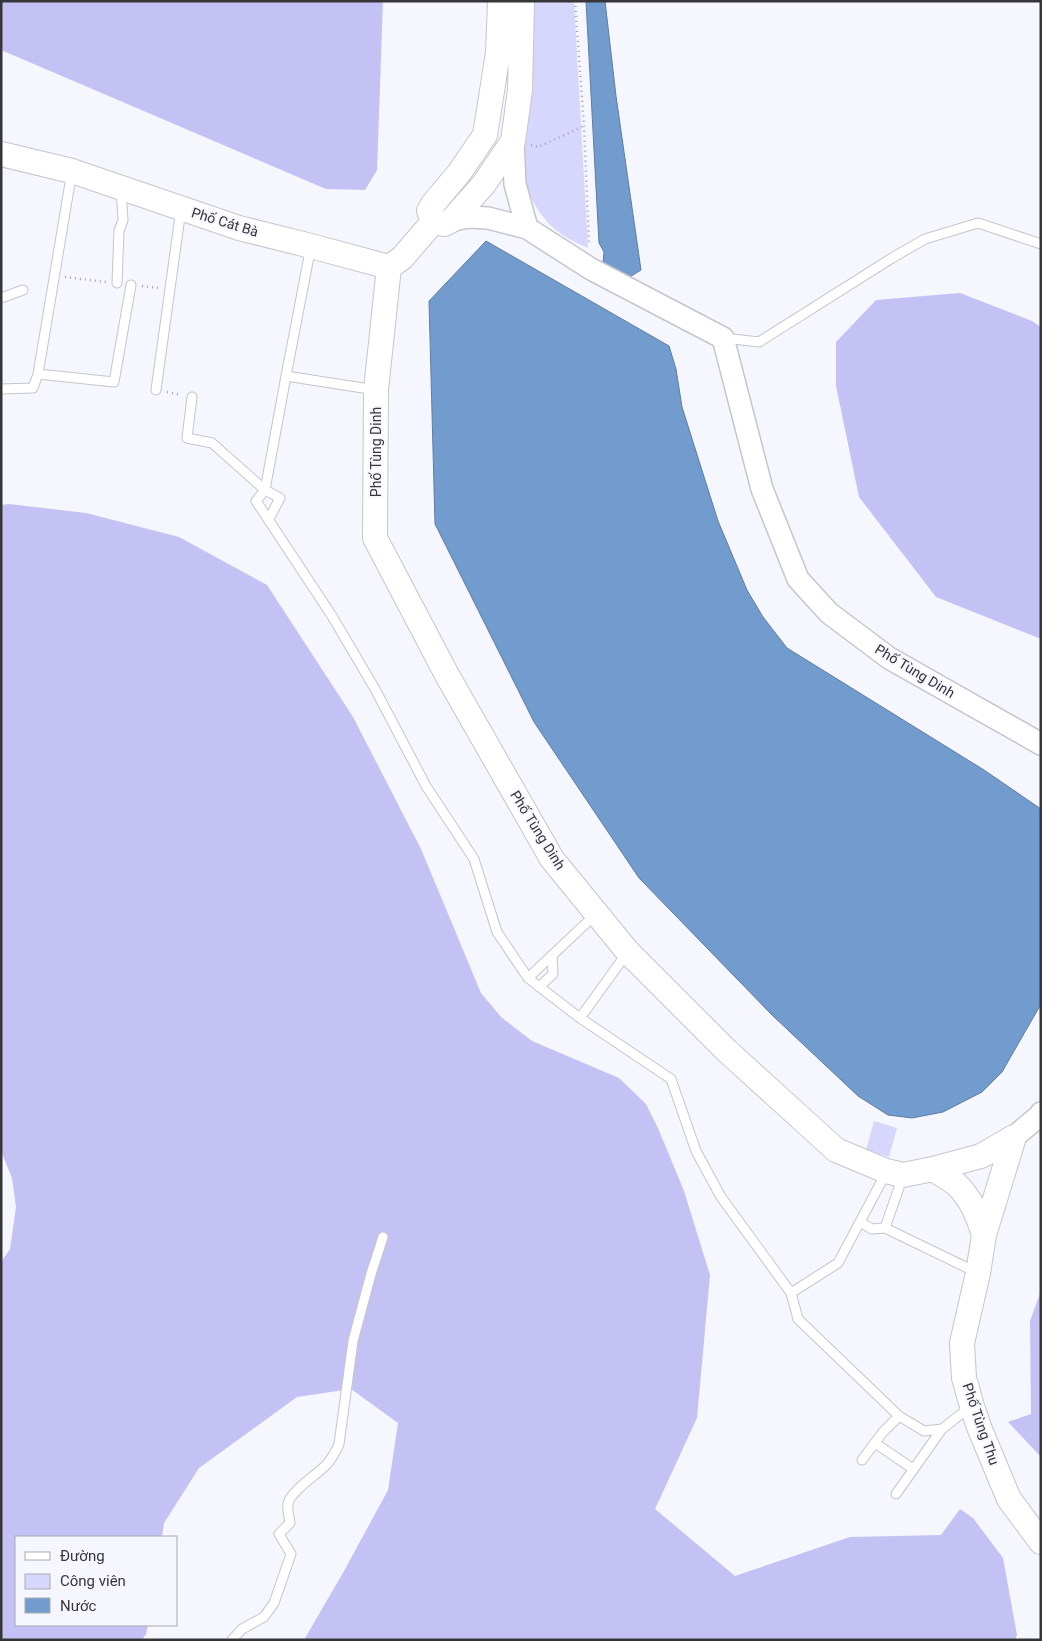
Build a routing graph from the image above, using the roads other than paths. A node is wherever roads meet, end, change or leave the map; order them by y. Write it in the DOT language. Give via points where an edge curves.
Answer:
graph roads {
  1 [pos="500,1"];
  2 [pos="522,1"];
  3 [pos="485,135"];
  4 [pos="513,141"];
  5 [pos="1,154"];
  6 [pos="72,171"];
  7 [pos="121,188"];
  8 [pos="181,209"];
  9 [pos="443,221"];
  10 [pos="527,228"];
  11 [pos="1041,244"];
  12 [pos="311,246"];
  13 [pos="389,268"];
  14 [pos="116,283"];
  15 [pos="131,285"];
  16 [pos="23,290"];
  17 [pos="1,298"];
  18 [pos="724,338"];
  19 [pos="38,374"];
  20 [pos="286,376"];
  21 [pos="1,388"];
  22 [pos="156,390"];
  23 [pos="376,390"];
  24 [pos="192,398"];
  25 [pos="265,490"];
  26 [pos="269,519"];
  27 [pos="1041,744"];
  28 [pos="596,913"];
  29 [pos="628,952"];
  30 [pos="552,955"];
  31 [pos="528,978"];
  32 [pos="539,987"];
  33 [pos="580,1018"];
  34 [pos="1041,1113"];
  35 [pos="1014,1138"];
  36 [pos="933,1169"];
  37 [pos="895,1173"];
  38 [pos="860,1222"];
  39 [pos="885,1228"];
  40 [pos="984,1235"];
  41 [pos="383,1237"];
  42 [pos="978,1274"];
  43 [pos="791,1293"];
  44 [pos="972,1406"];
  45 [pos="899,1416"];
  46 [pos="942,1429"];
  47 [pos="875,1443"];
  48 [pos="862,1460"];
  49 [pos="913,1469"];
  50 [pos="896,1494"];
  51 [pos="1041,1542"];
  52 [pos="232,1640"];
  1 -- 3 [label="main road" via="498,53"];
  2 -- 4 [label="main road" via="520,90"];
  3 -- 4 [label="main road"];
  3 -- 9 [label="main road" via="429,211"];
  4 -- 9 [label="main road" via="484,184"];
  4 -- 10 [label="street" via="515,184"];
  5 -- 6 [label="main road, Phố Cát Bà"];
  6 -- 7 [label="main road, Phố Cát Bà"];
  6 -- 19 [label="lane"];
  7 -- 8 [label="main road, Phố Cát Bà"];
  7 -- 14 [label="lane" via="123,220 119,231"];
  8 -- 12 [label="main road, Phố Cát Bà"];
  8 -- 22 [label="lane"];
  9 -- 10 [label="street" via="488,218"];
  9 -- 13 [label="main road"];
  10 -- 18 [label="street" via="591,269"];
  11 -- 18 [label="lane" via="978,223 925,239 759,342"];
  12 -- 13 [label="main road, Phố Cát Bà"];
  12 -- 20 [label="lane"];
  13 -- 23 [label="main road, Phố Tùng Dinh"];
  15 -- 19 [label="lane" via="114,382"];
  16 -- 17 [label="lane"];
  18 -- 27 [label="street, Phố Tùng Dinh" via="762,490 798,579 829,613 888,658"];
  19 -- 21 [label="lane" via="33,388"];
  20 -- 23 [label="lane"];
  20 -- 25 [label="lane"];
  23 -- 28 [label="main road, Phố Tùng Dinh" via="375,538 447,675 552,859"];
  24 -- 25 [label="lane" via="187,438 212,443"];
  25 -- 26 [label="lane" via="256,501"];
  25 -- 26 [label="lane" via="280,498"];
  26 -- 31 [label="lane" via="332,616 426,786 474,859 497,932"];
  28 -- 29 [label="main road, Phố Tùng Dinh"];
  28 -- 30 [label="lane"];
  29 -- 33 [label="lane"];
  29 -- 37 [label="main road, Phố Tùng Dinh" via="727,1051 836,1150"];
  30 -- 31 [label="lane"];
  30 -- 32 [label="lane" via="553,974"];
  31 -- 32 [label="lane"];
  32 -- 33 [label="lane"];
  33 -- 43 [label="lane" via="671,1080 696,1150 722,1197"];
  34 -- 35 [label="street"];
  35 -- 36 [label="main road" via="981,1156"];
  35 -- 40 [label="main road, Phố Tùng Thu"];
  36 -- 37 [label="main road"];
  36 -- 40 [label="main road" via="956,1184 969,1199"];
  37 -- 38 [label="lane"];
  37 -- 39 [label="lane"];
  38 -- 39 [label="lane" via="872,1229"];
  38 -- 43 [label="lane" via="838,1263"];
  39 -- 42 [label="lane"];
  40 -- 42 [label="main road, Phố Tùng Thu"];
  41 -- 52 [label="lane" via="353,1340 339,1444 326,1465 294,1493 289,1502 290,1523 278,1534 291,1554 274,1603 264,1617 242,1629"];
  42 -- 44 [label="main road, Phố Tùng Thu" via="962,1344 964,1378"];
  43 -- 45 [label="lane" via="798,1319"];
  44 -- 46 [label="lane"];
  44 -- 51 [label="main road, Phố Tùng Thu" via="1009,1499"];
  45 -- 46 [label="lane" via="924,1431"];
  45 -- 47 [label="lane"];
  46 -- 49 [label="lane"];
  47 -- 48 [label="lane"];
  47 -- 49 [label="lane"];
  49 -- 50 [label="lane"];
}
